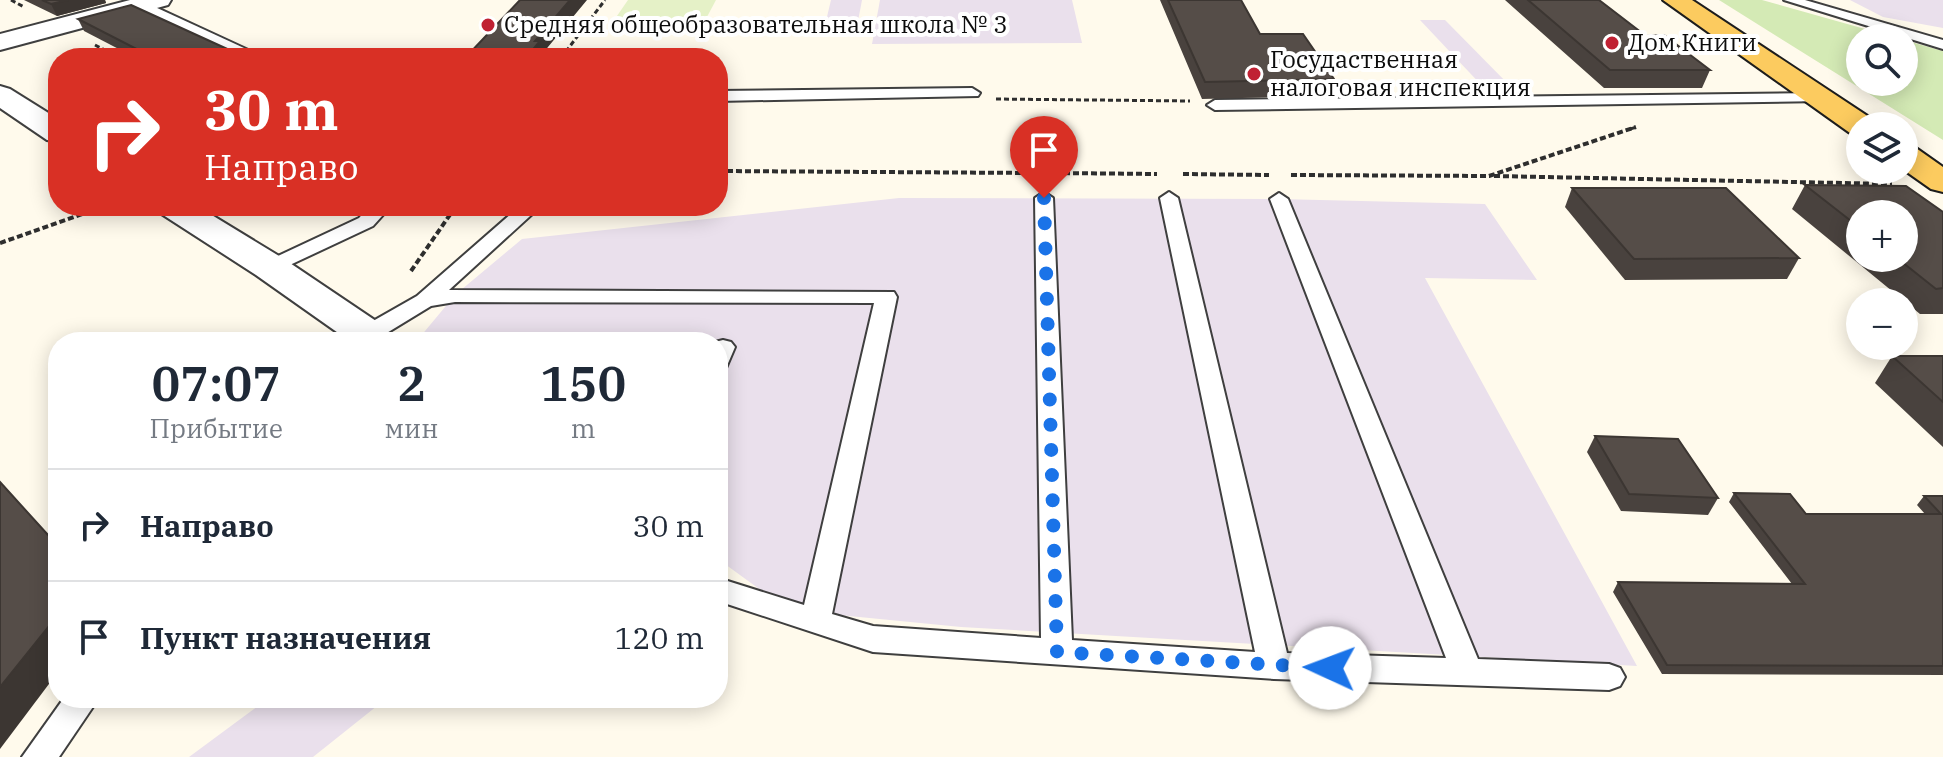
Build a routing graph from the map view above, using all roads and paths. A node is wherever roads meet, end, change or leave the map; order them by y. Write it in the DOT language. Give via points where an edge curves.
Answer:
graph roads {
  1 [pos="605,0"];
  2 [pos="1675,0"];
  3 [pos="1791,0"];
  4 [pos="150,2"];
  5 [pos="0,42"];
  6 [pos="1943,45"];
  7 [pos="235,48"];
  8 [pos="569,48"];
  9 [pos="972,93"];
  10 [pos="0,95"];
  11 [pos="728,96"];
  12 [pos="1819,98"];
  13 [pos="1215,105"];
  14 [pos="1846,116"];
  15 [pos="1648,123"];
  16 [pos="48,126"];
  17 [pos="728,171"];
  18 [pos="1846,171"];
  19 [pos="1033,173"];
  20 [pos="1159,174"];
  21 [pos="1918,174"];
  22 [pos="1269,175"];
  23 [pos="1489,176"];
  24 [pos="1943,182"];
  25 [pos="1046,186"];
  26 [pos="1172,186"];
  27 [pos="1282,187"];
  28 [pos="77,216"];
  29 [pos="188,216"];
  30 [pos="372,216"];
  31 [pos="520,216"];
  32 [pos="0,243"];
  33 [pos="270,267"];
  34 [pos="424,301"];
  35 [pos="359,332"];
  36 [pos="379,332"];
  37 [pos="728,592"];
  38 [pos="816,619"];
  39 [pos="1057,652"];
  40 [pos="1274,666"];
  41 [pos="1468,674"];
  42 [pos="1609,677"];
  43 [pos="76,708"];
  44 [pos="39,757"];
  1 -- 8 [label="path"];
  2 -- 12 [label="main road"];
  3 -- 6 [label="lane"];
  4 -- 5 [label="street"];
  4 -- 7 [label="lane"];
  9 -- 11 [label="lane"];
  10 -- 16 [label="street"];
  12 -- 13 [label="lane"];
  12 -- 14 [label="main road"];
  15 -- 23 [label="path"];
  17 -- 19 [label="path"];
  18 -- 23 [label="path"];
  20 -- 25 [label="path"];
  21 -- 24 [label="main road"];
  22 -- 26 [label="path"];
  23 -- 27 [label="path"];
  25 -- 39 [label="lane"];
  26 -- 40 [label="lane"];
  27 -- 41 [label="lane"];
  28 -- 32 [label="path"];
  29 -- 33 [label="street"];
  30 -- 33 [label="lane"];
  31 -- 34 [label="lane"];
  33 -- 35 [label="street"];
  34 -- 36 [label="lane"];
  34 -- 38 [label="lane" via="455,295 886,297"];
  37 -- 38 [label="lane"];
  38 -- 39 [label="lane" via="873,639"];
  39 -- 40 [label="lane"];
  40 -- 41 [label="lane"];
  41 -- 42 [label="lane"];
  43 -- 44 [label="lane"];
}
